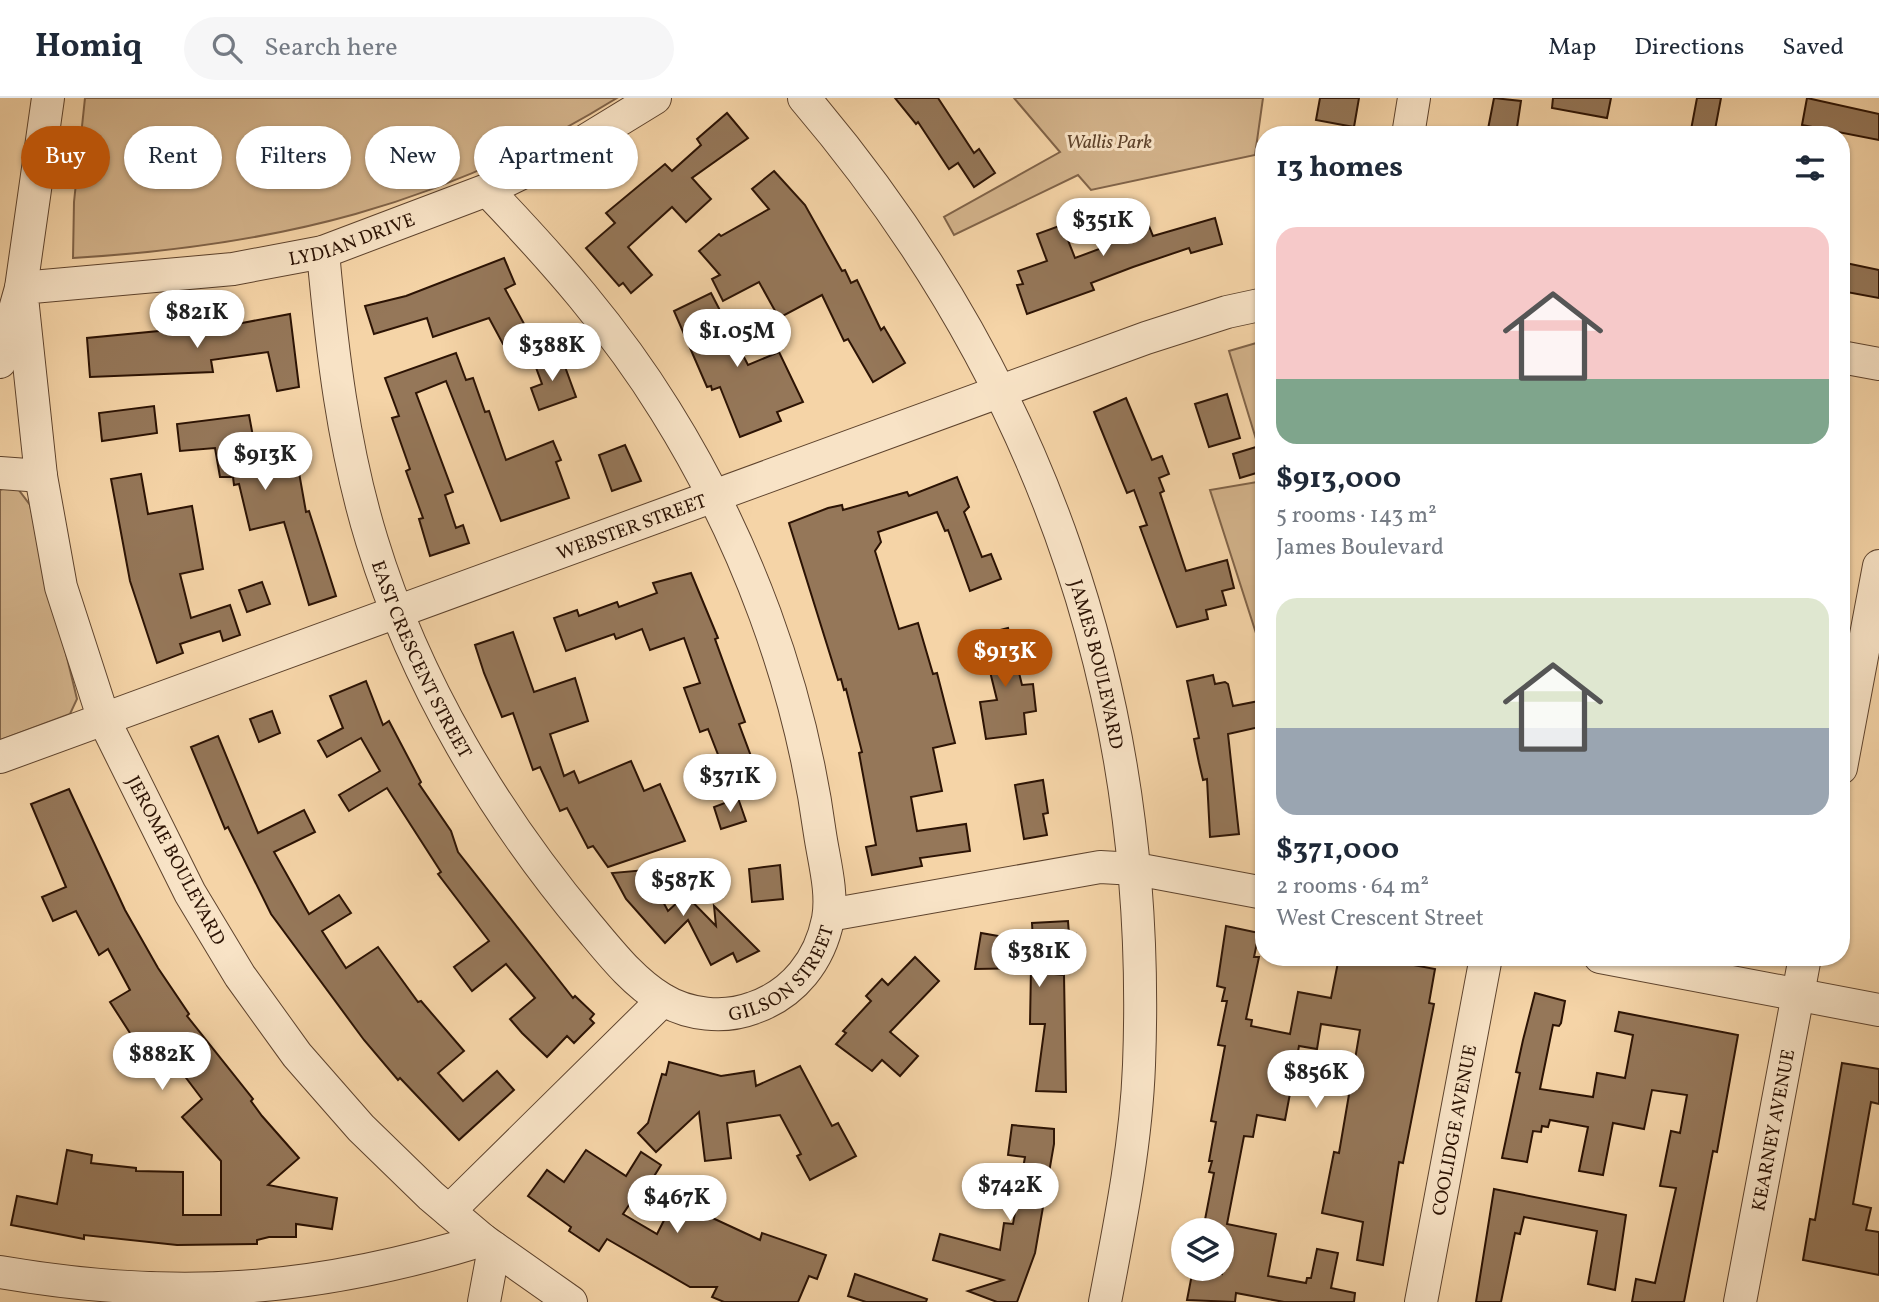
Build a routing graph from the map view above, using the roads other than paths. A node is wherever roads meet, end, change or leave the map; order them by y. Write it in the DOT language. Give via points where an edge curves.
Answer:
graph roads {
  1 [pos="48,98"];
  2 [pos="655,98"];
  3 [pos="804,98"];
  4 [pos="1415,98"];
  5 [pos="1410,126"];
  6 [pos="487,190"];
  7 [pos="323,252"];
  8 [pos="21,288"];
  9 [pos="1255,306"];
  10 [pos="1850,359"];
  11 [pos="0,362"];
  12 [pos="1879,364"];
  13 [pos="1001,391"];
  14 [pos="0,474"];
  15 [pos="41,476"];
  16 [pos="713,496"];
  17 [pos="1879,566"];
  18 [pos="396,611"];
  19 [pos="1868,685"];
  20 [pos="104,720"];
  21 [pos="1850,740"];
  22 [pos="0,757"];
  23 [pos="1136,869"];
  24 [pos="1255,891"];
  25 [pos="829,915"];
  26 [pos="1484,966"];
  27 [pos="1647,966"];
  28 [pos="1803,966"];
  29 [pos="1798,995"];
  30 [pos="663,1000"];
  31 [pos="1879,1010"];
  32 [pos="449,1211"];
  33 [pos="489,1244"];
  34 [pos="0,1272"];
  35 [pos="1748,1301"];
  36 [pos="484,1302"];
  37 [pos="571,1302"];
  38 [pos="1105,1302"];
  39 [pos="1421,1302"];
  1 -- 8 [label="street"];
  2 -- 6 [label="street, LYDIAN DRIVE" via="575,148"];
  3 -- 13 [label="street, JAMES BOULEVARD" via="894,212 944,288"];
  4 -- 5 [label="street"];
  6 -- 7 [label="street, LYDIAN DRIVE"];
  6 -- 16 [label="street" via="548,254 610,330 666,411"];
  7 -- 8 [label="street, LYDIAN DRIVE" via="167,276"];
  7 -- 18 [label="street, EAST CRESCENT STREET" via="347,443"];
  8 -- 11 [label="street"];
  8 -- 15 [label="street, JEROME BOULEVARD"];
  9 -- 13 [label="street, WEBSTER STREET" via="1146,338"];
  10 -- 12 [label="street"];
  13 -- 16 [label="street, WEBSTER STREET"];
  13 -- 23 [label="street, JAMES BOULEVARD" via="1056,519 1093,630 1119,744"];
  14 -- 15 [label="street"];
  15 -- 20 [label="street, JEROME BOULEVARD" via="61,587"];
  16 -- 18 [label="street, WEBSTER STREET"];
  16 -- 25 [label="street" via="762,607 793,699 815,795"];
  17 -- 19 [label="street"];
  18 -- 20 [label="street, WEBSTER STREET"];
  18 -- 30 [label="street, EAST CRESCENT STREET" via="450,725 498,806 595,934 646,989"];
  19 -- 21 [label="street"];
  20 -- 22 [label="street, WEBSTER STREET"];
  20 -- 32 [label="street, JEROME BOULEVARD" via="190,893 240,976 297,1055 361,1128"];
  23 -- 24 [label="street, GILSON STREET"];
  23 -- 25 [label="street, GILSON STREET" via="1100,867"];
  23 -- 38 [label="street, JAMES BOULEVARD" via="1141,951 1139,1068 1127,1185"];
  25 -- 30 [label="street, GILSON STREET" via="823,940 804,974 783,994 738,1013 709,1014"];
  26 -- 39 [label="street, COOLIDGE AVENUE"];
  27 -- 29 [label="street"];
  28 -- 29 [label="street, KEARNEY AVENUE"];
  29 -- 31 [label="street"];
  29 -- 35 [label="street, KEARNEY AVENUE"];
  30 -- 32 [label="street"];
  32 -- 33 [label="street, JEROME BOULEVARD"];
  33 -- 34 [label="street" via="328,1280 252,1289 99,1287"];
  33 -- 36 [label="street"];
  33 -- 37 [label="street, JEROME BOULEVARD"];
}
